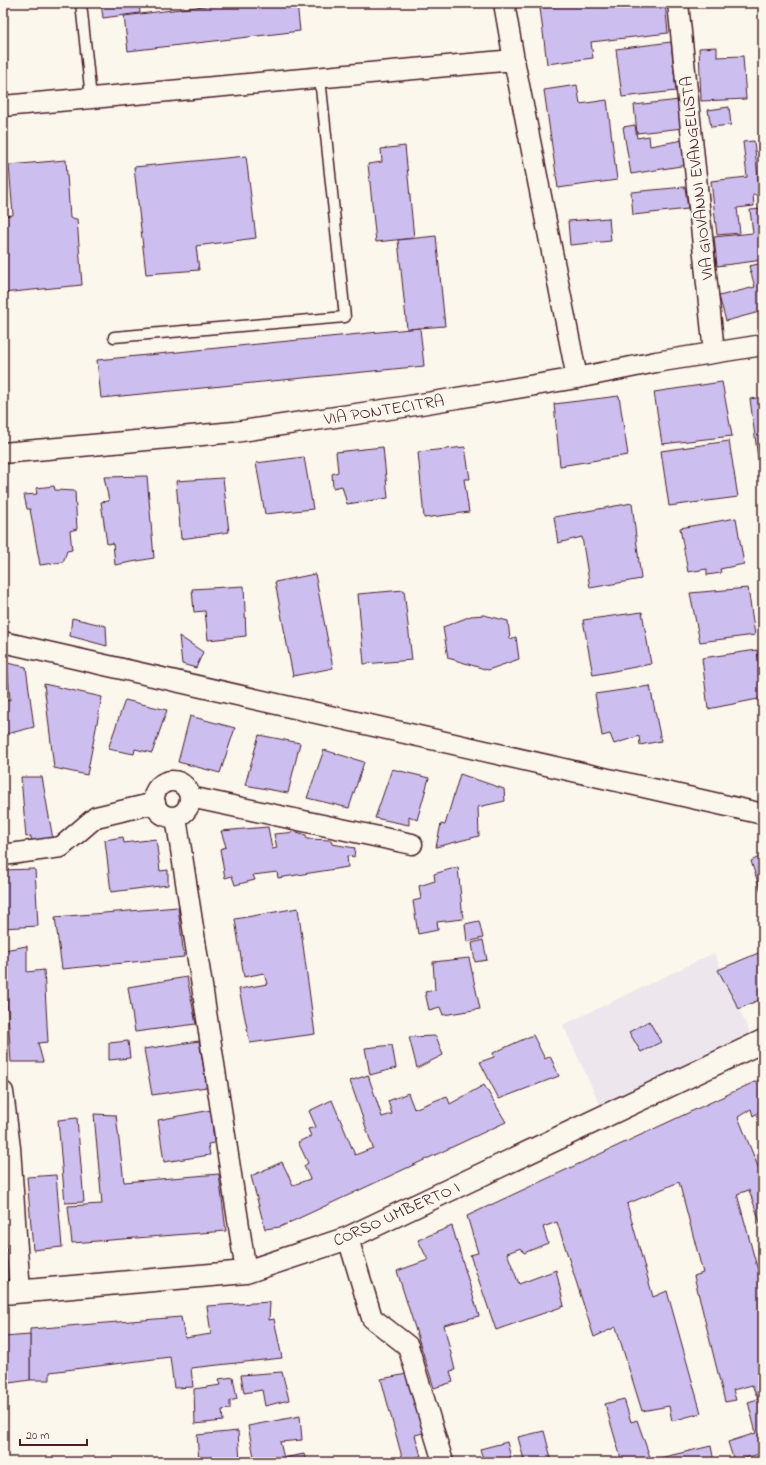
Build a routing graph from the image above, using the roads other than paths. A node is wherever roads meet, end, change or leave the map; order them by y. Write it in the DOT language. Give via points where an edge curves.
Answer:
graph roads {
  1 [pos="81,3"];
  2 [pos="504,3"];
  3 [pos="678,3"];
  4 [pos="514,60"];
  5 [pos="320,78"];
  6 [pos="91,98"];
  7 [pos="3,106"];
  8 [pos="114,337"];
  9 [pos="763,345"];
  10 [pos="714,352"];
  11 [pos="577,378"];
  12 [pos="3,452"];
  13 [pos="3,642"];
  14 [pos="190,797"];
  15 [pos="155,802"];
  16 [pos="763,814"];
  17 [pos="176,817"];
  18 [pos="412,844"];
  19 [pos="3,855"];
  20 [pos="763,1041"];
  21 [pos="3,1092"];
  22 [pos="6,1148"];
  23 [pos="348,1238"];
  24 [pos="246,1272"];
  25 [pos="12,1293"];
  26 [pos="443,1462"];
  1 -- 6 [label="lane"];
  2 -- 4 [label="street"];
  3 -- 10 [label="street, VIA GIOVANNI EVANGELISTA"];
  4 -- 5 [label="street"];
  4 -- 11 [label="street"];
  5 -- 6 [label="street"];
  5 -- 8 [label="lane" via="345,317"];
  6 -- 7 [label="street"];
  9 -- 10 [label="street, VIA PONTECITRA"];
  10 -- 11 [label="street, VIA PONTECITRA"];
  11 -- 12 [label="street, VIA PONTECITRA" via="235,432"];
  13 -- 16 [label="street"];
  14 -- 15 [label="street" via="181,784 170,782 156,791"];
  14 -- 17 [label="street" via="185,812"];
  14 -- 18 [label="street"];
  15 -- 17 [label="street" via="160,813"];
  15 -- 19 [label="street" via="96,817 61,847"];
  17 -- 24 [label="street"];
  20 -- 23 [label="street, CORSO UMBERTO I"];
  21 -- 22 [label="street"];
  22 -- 25 [label="street"];
  23 -- 24 [label="street, CORSO UMBERTO I"];
  23 -- 26 [label="street" via="372,1318 408,1346"];
  24 -- 25 [label="street, CORSO UMBERTO I"];
}
